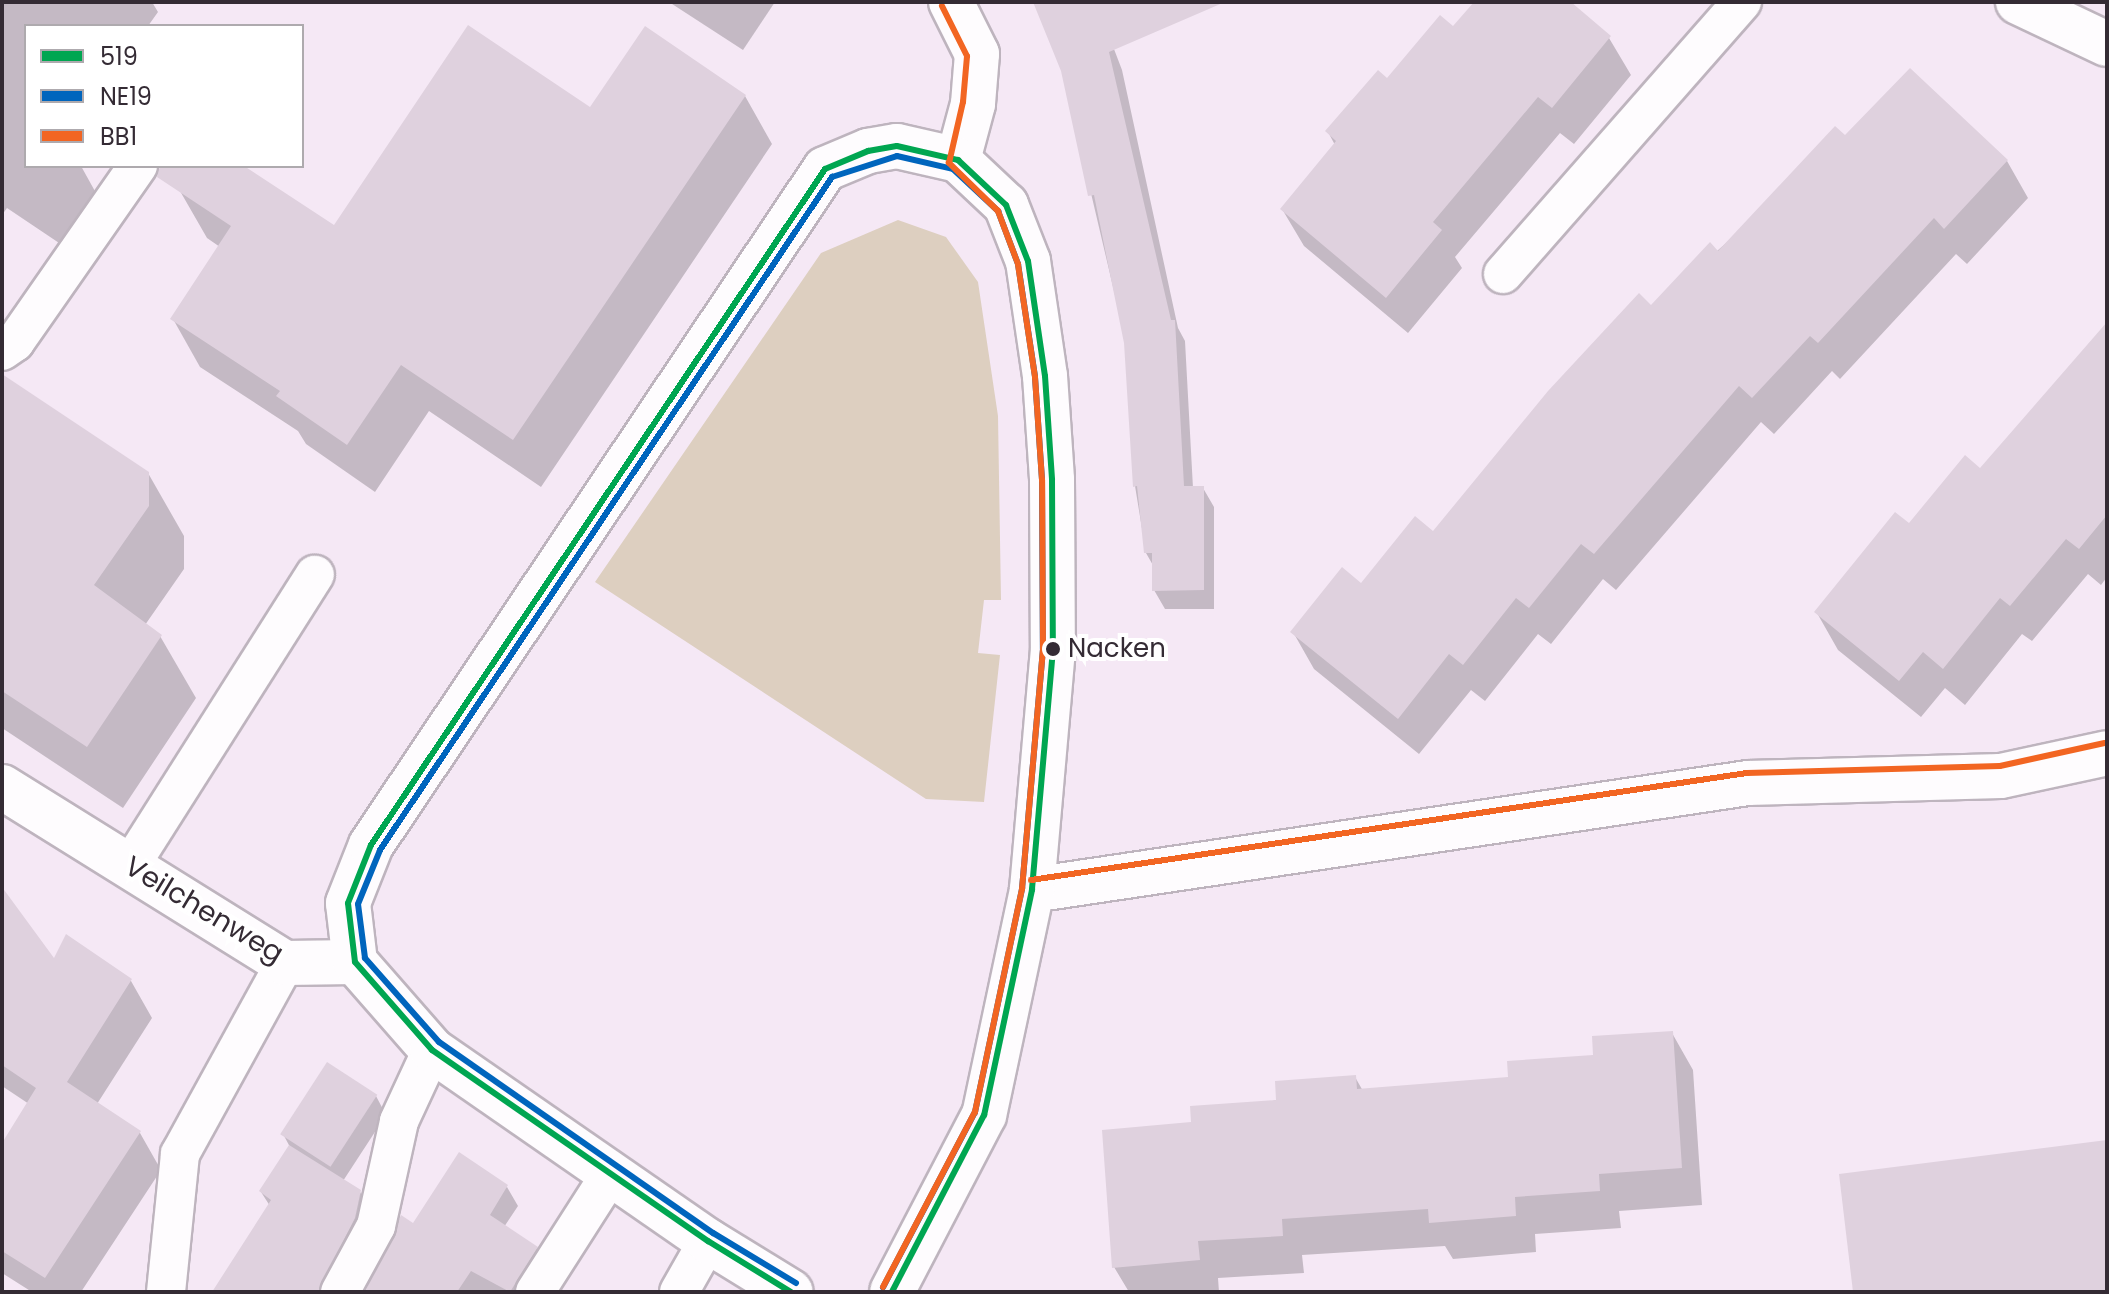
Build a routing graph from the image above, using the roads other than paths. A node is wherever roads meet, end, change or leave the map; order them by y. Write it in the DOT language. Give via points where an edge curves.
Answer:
graph roads {
  1 [pos="951,2"];
  2 [pos="1742,2"];
  3 [pos="2018,2"];
  4 [pos="2107,44"];
  5 [pos="958,160"];
  6 [pos="137,168"];
  7 [pos="1503,274"];
  8 [pos="2,351"];
  9 [pos="315,575"];
  10 [pos="2107,753"];
  11 [pos="2,787"];
  12 [pos="130,866"];
  13 [pos="1032,890"];
  14 [pos="355,962"];
  15 [pos="285,963"];
  16 [pos="432,1050"];
  17 [pos="611,1173"];
  18 [pos="708,1241"];
  19 [pos="166,1292"];
  20 [pos="340,1292"];
  21 [pos="535,1292"];
  22 [pos="679,1292"];
  23 [pos="791,1292"];
  24 [pos="892,1292"];
  1 -- 5 [label="street" via="977,54 973,104"];
  2 -- 7 [label="lane"];
  3 -- 4 [label="street"];
  5 -- 13 [label="street" via="1006,205 1028,261 1045,376 1053,649"];
  5 -- 14 [label="street" via="897,146 868,151 825,169 371,845 348,903"];
  6 -- 8 [label="lane" via="15,342"];
  9 -- 12 [label="lane"];
  10 -- 13 [label="street" via="2001,776 1748,783"];
  11 -- 12 [label="street, Veilchenweg"];
  12 -- 15 [label="street, Veilchenweg"];
  13 -- 24 [label="street" via="984,1115"];
  14 -- 15 [label="street, Veilchenweg"];
  14 -- 16 [label="street"];
  15 -- 19 [label="lane" via="180,1154"];
  16 -- 17 [label="street"];
  16 -- 20 [label="lane" via="399,1121 376,1226"];
  17 -- 18 [label="street"];
  17 -- 21 [label="lane"];
  18 -- 22 [label="lane"];
  18 -- 23 [label="street"];
}
